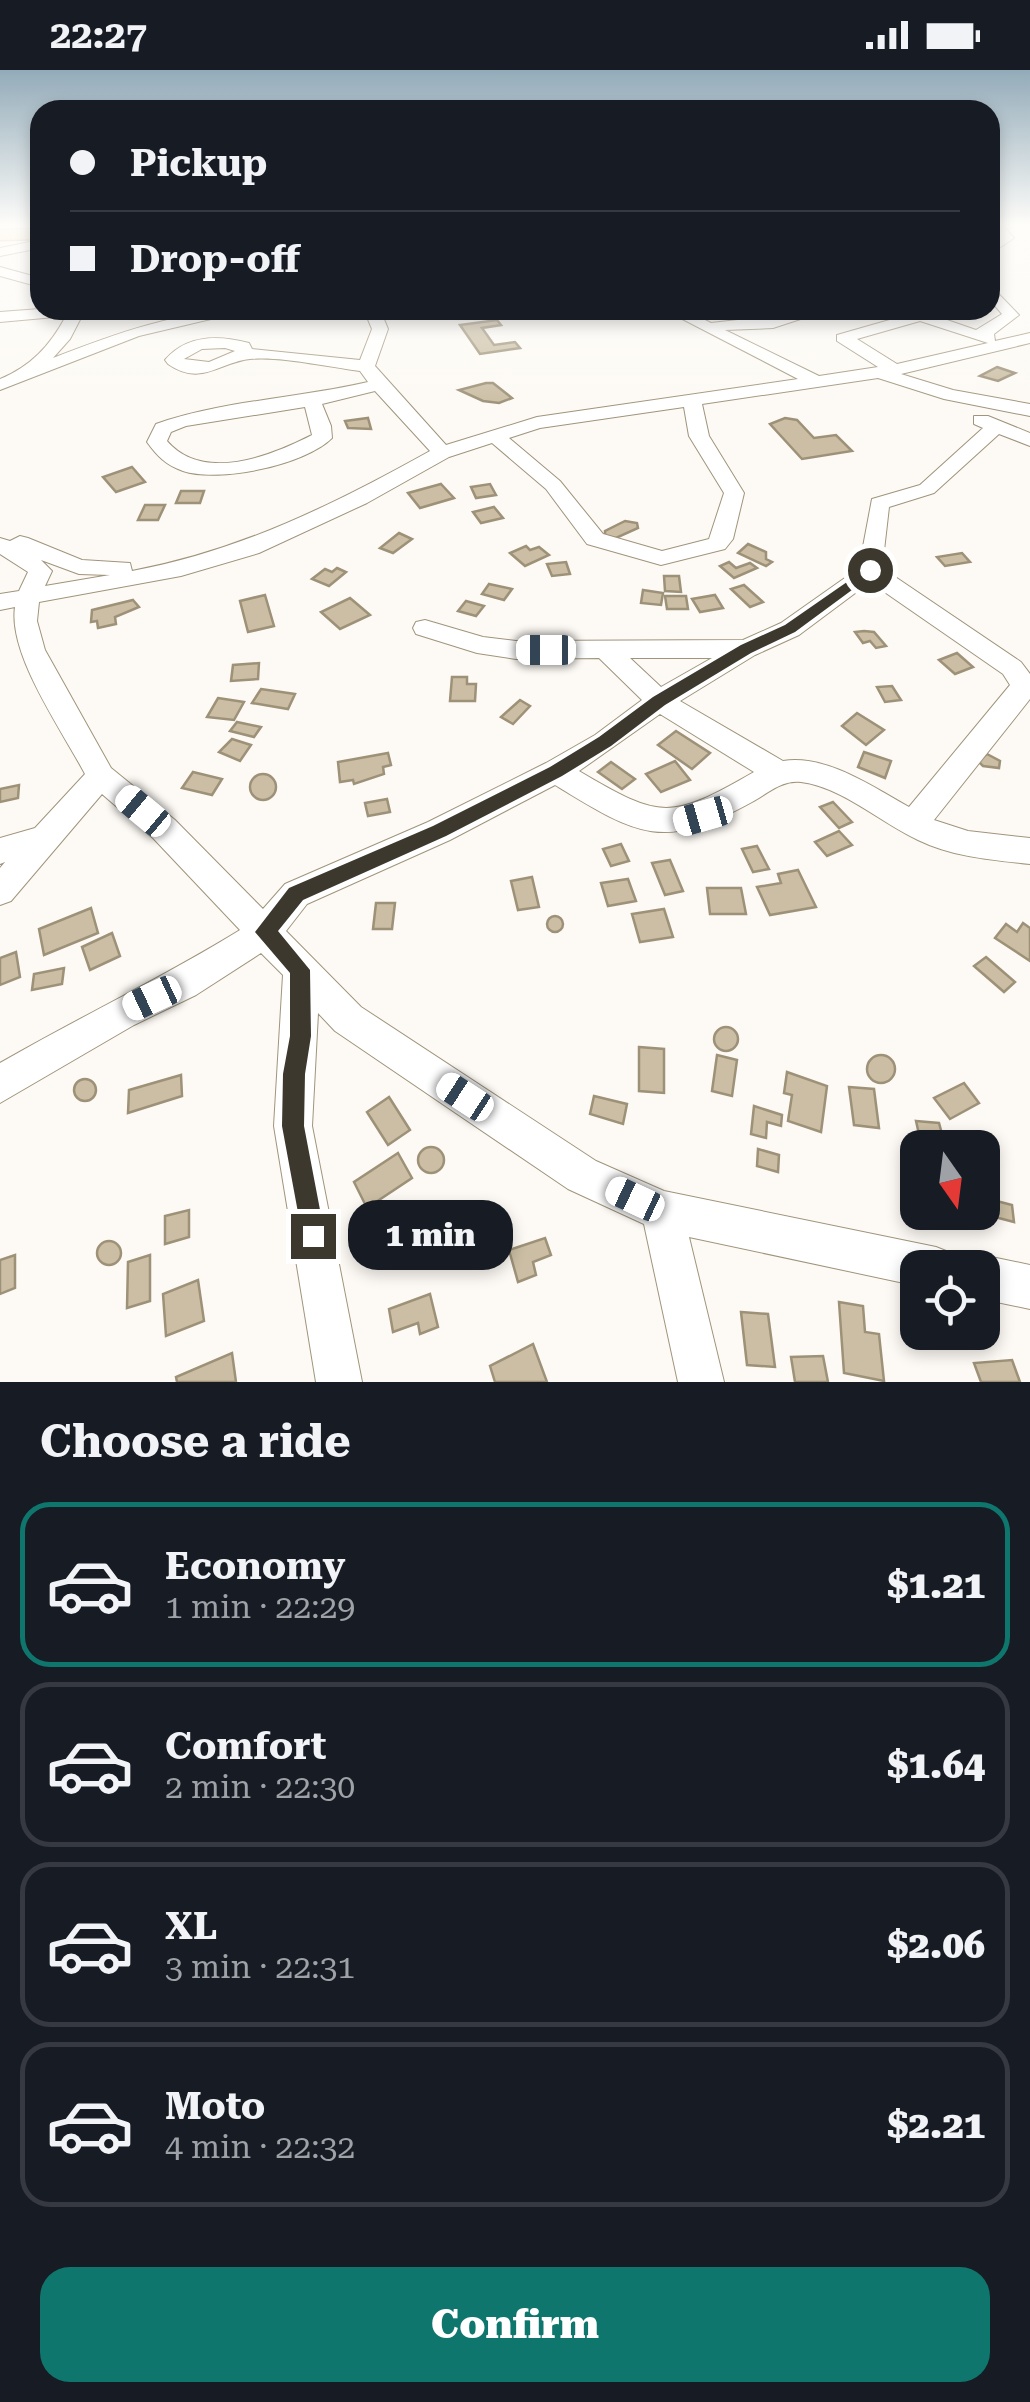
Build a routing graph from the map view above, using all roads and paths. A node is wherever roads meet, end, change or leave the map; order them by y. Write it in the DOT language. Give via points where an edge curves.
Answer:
graph roads {
  1 [pos="1000,301"];
  2 [pos="30,315"];
  3 [pos="0,317"];
  4 [pos="71,320"];
  5 [pos="99,320"];
  6 [pos="192,320"];
  7 [pos="376,320"];
  8 [pos="693,320"];
  9 [pos="787,320"];
  10 [pos="907,320"];
  11 [pos="932,320"];
  12 [pos="709,328"];
  13 [pos="134,332"];
  14 [pos="977,336"];
  15 [pos="1030,338"];
  16 [pos="1004,345"];
  17 [pos="244,352"];
  18 [pos="366,366"];
  19 [pos="887,371"];
  20 [pos="31,372"];
  21 [pos="818,382"];
  22 [pos="0,385"];
  23 [pos="377,385"];
  24 [pos="950,395"];
  25 [pos="692,399"];
  26 [pos="312,401"];
  27 [pos="1029,411"];
  28 [pos="994,428"];
  29 [pos="495,436"];
  30 [pos="1030,440"];
  31 [pos="442,452"];
  32 [pos="0,534"];
  33 [pos="263,543"];
  34 [pos="0,545"];
  35 [pos="870,570"];
  36 [pos="14,600"];
  37 [pos="424,628"];
  38 [pos="746,649"];
  39 [pos="606,650"];
  40 [pos="659,701"];
  41 [pos="556,771"];
  42 [pos="777,772"];
  43 [pos="101,776"];
  44 [pos="913,824"];
  45 [pos="45,837"];
  46 [pos="0,851"];
  47 [pos="1030,852"];
  48 [pos="0,891"];
  49 [pos="265,932"];
  50 [pos="300,970"];
  51 [pos="0,1084"];
  52 [pos="662,1212"];
  53 [pos="900,1261"];
  54 [pos="1000,1281"];
  55 [pos="1030,1287"];
  56 [pos="339,1382"];
  57 [pos="701,1382"];
  1 -- 14 [label="street" via="1010,318"];
  2 -- 3 [label="street"];
  4 -- 20 [label="street"];
  5 -- 13 [label="street"];
  6 -- 13 [label="street"];
  7 -- 18 [label="street" via="380,329"];
  8 -- 12 [label="street"];
  9 -- 12 [label="street"];
  10 -- 19 [label="street" via="843,338"];
  11 -- 14 [label="street"];
  12 -- 21 [label="street"];
  13 -- 20 [label="street"];
  14 -- 16 [label="street"];
  15 -- 16 [label="street"];
  16 -- 19 [label="street"];
  17 -- 18 [label="street"];
  18 -- 23 [label="street"];
  19 -- 21 [label="street"];
  19 -- 24 [label="street"];
  20 -- 22 [label="street"];
  21 -- 25 [label="street"];
  23 -- 26 [label="street"];
  23 -- 31 [label="street"];
  24 -- 27 [label="street"];
  24 -- 28 [label="street"];
  25 -- 29 [label="street" via="556,419"];
  25 -- 29 [label="street" via="699,436 734,493 722,539 674,557 595,539 553,485"];
  26 -- 26 [label="street" via="322,438 249,466 208,470 175,460 157,442 162,428 182,422"];
  28 -- 30 [label="street"];
  28 -- 35 [label="street" via="926,488 879,503"];
  29 -- 31 [label="street"];
  31 -- 33 [label="street"];
  32 -- 33 [label="street" via="79,567 166,564"];
  33 -- 36 [label="street" via="181,569"];
  34 -- 36 [label="street" via="40,571"];
  35 -- 38 [label="street" via="790,629"];
  35 -- 44 [label="street" via="1012,668 1023,684"];
  36 -- 43 [label="street" via="32,650"];
  37 -- 39 [label="street" via="489,647"];
  38 -- 39 [label="street"];
  38 -- 40 [label="street"];
  39 -- 40 [label="street"];
  40 -- 41 [label="street"];
  40 -- 42 [label="street"];
  41 -- 42 [label="street" via="659,823 703,816"];
  41 -- 49 [label="street" via="296,894"];
  42 -- 44 [label="street" via="806,771"];
  43 -- 45 [label="street"];
  43 -- 49 [label="street" via="164,829"];
  44 -- 47 [label="street" via="964,843"];
  45 -- 46 [label="street"];
  45 -- 48 [label="street"];
  49 -- 50 [label="street"];
  49 -- 51 [label="street"];
  50 -- 52 [label="street" via="348,1020 582,1175"];
  50 -- 56 [label="street" via="293,1126"];
  52 -- 53 [label="street"];
  52 -- 57 [label="street"];
  54 -- 55 [label="street"];
}
